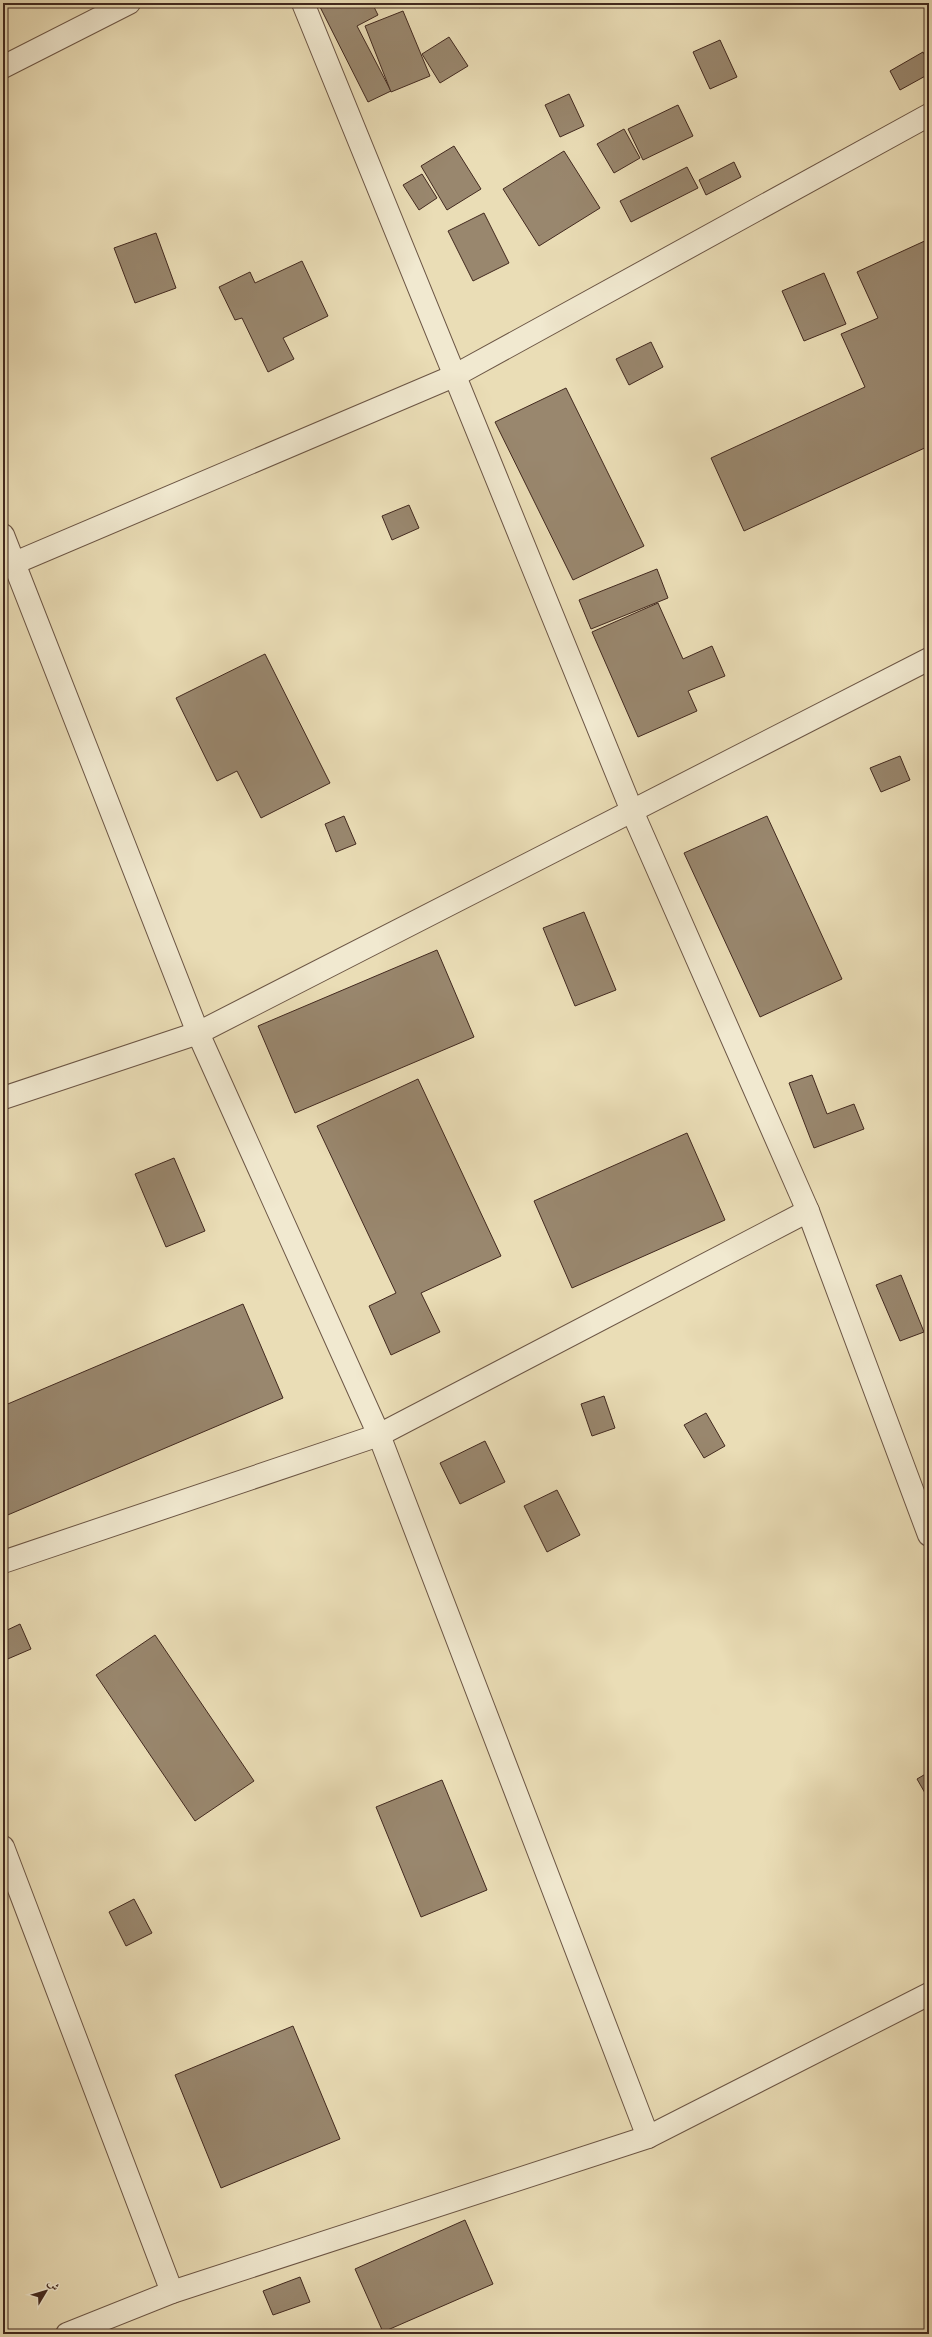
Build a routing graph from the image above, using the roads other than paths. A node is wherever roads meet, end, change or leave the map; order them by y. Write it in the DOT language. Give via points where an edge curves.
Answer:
graph roads {
  1 [pos="129,3"];
  2 [pos="303,3"];
  3 [pos="3,67"];
  4 [pos="929,115"];
  5 [pos="454,376"];
  6 [pos="3,535"];
  7 [pos="9,566"];
  8 [pos="929,659"];
  9 [pos="632,811"];
  10 [pos="198,1034"];
  11 [pos="3,1098"];
  12 [pos="808,1211"];
  13 [pos="379,1435"];
  14 [pos="929,1536"];
  15 [pos="3,1562"];
  16 [pos="3,1847"];
  17 [pos="929,1994"];
  18 [pos="648,2138"];
  19 [pos="172,2292"];
  20 [pos="67,2334"];
  1 -- 3 [label="street"];
  2 -- 5 [label="street"];
  4 -- 5 [label="street"];
  5 -- 7 [label="street"];
  5 -- 9 [label="street"];
  6 -- 7 [label="street"];
  7 -- 10 [label="street"];
  8 -- 9 [label="street"];
  9 -- 10 [label="street"];
  9 -- 12 [label="street"];
  10 -- 11 [label="street"];
  10 -- 13 [label="street"];
  12 -- 13 [label="street"];
  12 -- 14 [label="street"];
  13 -- 15 [label="street"];
  13 -- 18 [label="street"];
  16 -- 19 [label="street"];
  17 -- 18 [label="street"];
  18 -- 19 [label="street"];
  19 -- 20 [label="street"];
}
